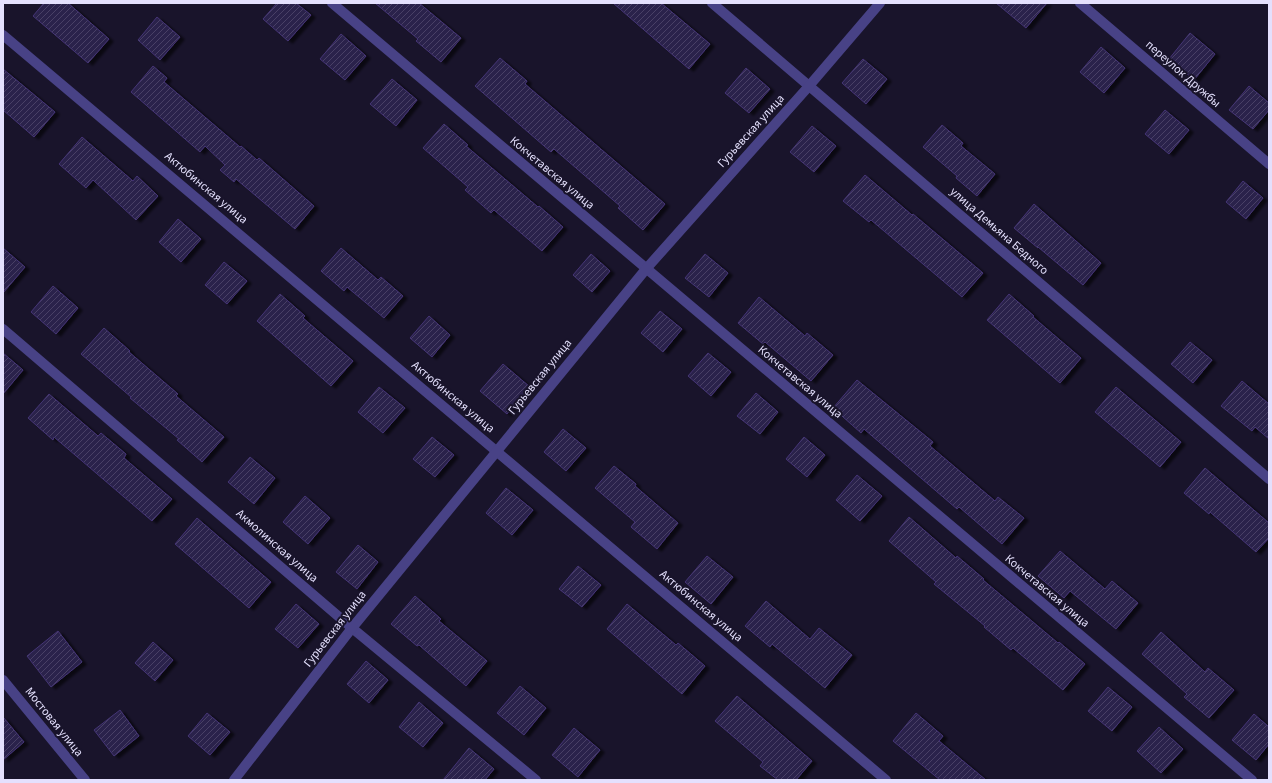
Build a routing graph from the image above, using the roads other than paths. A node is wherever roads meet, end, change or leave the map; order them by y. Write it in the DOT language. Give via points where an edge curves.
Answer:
graph roads {
  1 [pos="332,3"];
  2 [pos="712,3"];
  3 [pos="880,3"];
  4 [pos="1080,3"];
  5 [pos="3,34"];
  6 [pos="810,86"];
  7 [pos="1269,164"];
  8 [pos="646,269"];
  9 [pos="3,329"];
  10 [pos="497,450"];
  11 [pos="1269,479"];
  12 [pos="352,628"];
  13 [pos="3,680"];
  14 [pos="85,780"];
  15 [pos="234,780"];
  16 [pos="536,780"];
  17 [pos="886,780"];
  18 [pos="1252,780"];
  1 -- 8 [label="street, Кокчетавская улица"];
  2 -- 6 [label="street, улица Демьяна Бедного"];
  3 -- 6 [label="street, Гурьевская улица"];
  4 -- 7 [label="street, переулок Дружбы"];
  5 -- 10 [label="street, Актюбинская улица"];
  6 -- 8 [label="street, Гурьевская улица"];
  6 -- 11 [label="street, улица Демьяна Бедного"];
  8 -- 10 [label="street, Гурьевская улица"];
  8 -- 18 [label="street, Кокчетавская улица"];
  9 -- 12 [label="street, Акмолинская улица"];
  10 -- 12 [label="street, Гурьевская улица"];
  10 -- 17 [label="street, Актюбинская улица"];
  12 -- 15 [label="street, Гурьевская улица"];
  12 -- 16 [label="street, Акмолинская улица"];
  13 -- 14 [label="street, Мостовая улица"];
}
